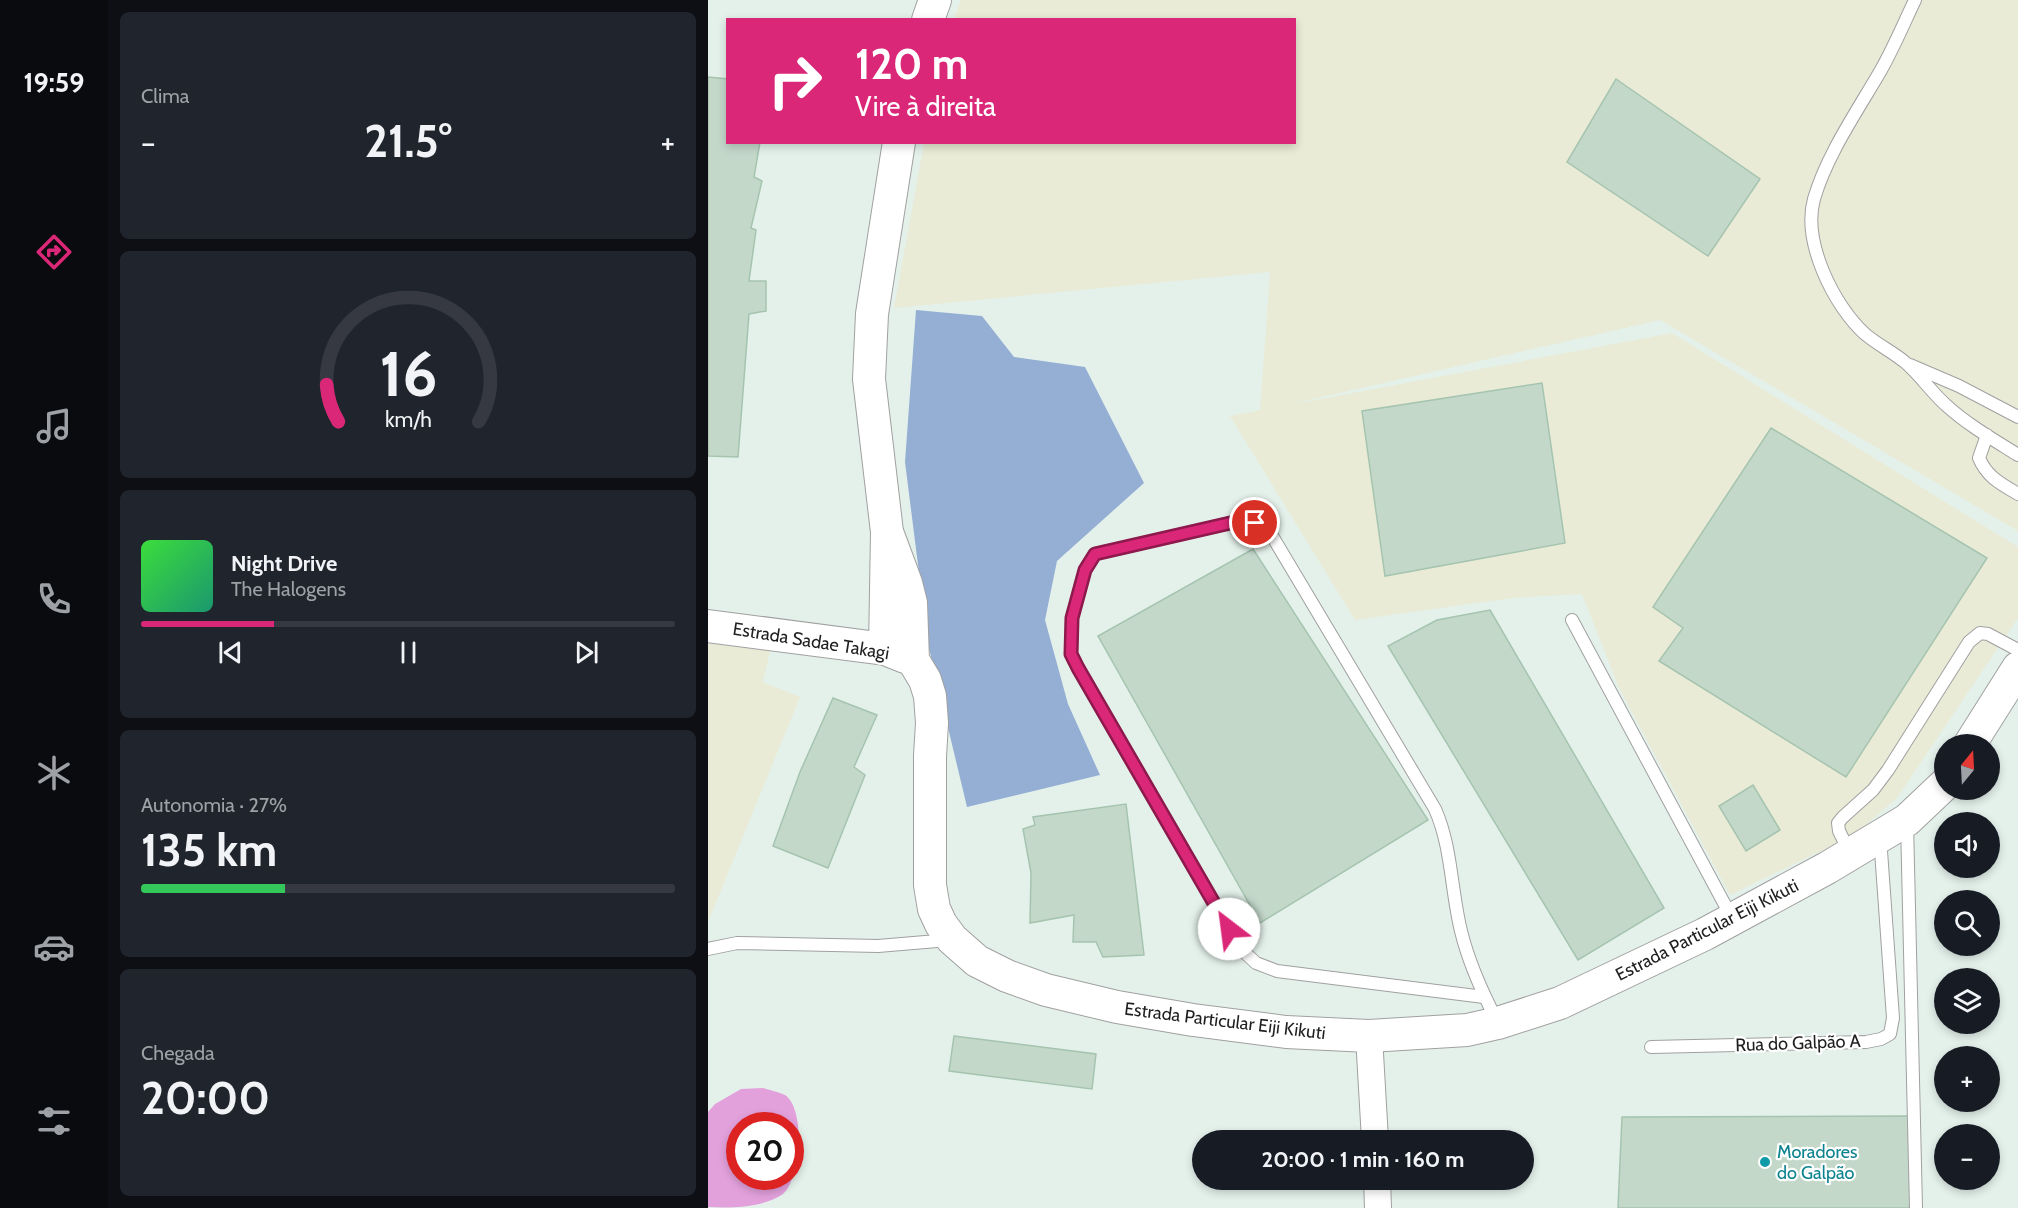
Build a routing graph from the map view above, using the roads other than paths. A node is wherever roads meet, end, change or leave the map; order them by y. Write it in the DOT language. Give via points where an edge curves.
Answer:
graph roads {
  1 [pos="935,0"];
  2 [pos="1915,0"];
  3 [pos="929,18"];
  4 [pos="899,144"];
  5 [pos="1907,363"];
  6 [pos="2018,417"];
  7 [pos="1987,435"];
  8 [pos="2018,455"];
  9 [pos="2018,494"];
  10 [pos="887,532"];
  11 [pos="1572,620"];
  12 [pos="708,626"];
  13 [pos="885,649"];
  14 [pos="2018,650"];
  15 [pos="913,660"];
  16 [pos="2018,668"];
  17 [pos="1976,734"];
  18 [pos="1934,794"];
  19 [pos="1907,820"];
  20 [pos="1880,836"];
  21 [pos="1850,854"];
  22 [pos="1733,919"];
  23 [pos="952,939"];
  24 [pos="708,949"];
  25 [pos="1491,1010"];
  26 [pos="1369,1036"];
  27 [pos="1651,1047"];
  28 [pos="1374,1130"];
  29 [pos="1377,1190"];
  30 [pos="1378,1208"];
  31 [pos="1916,1208"];
  1 -- 3 [label="street"];
  2 -- 5 [label="lane" via="1883,67 1821,177 1811,216 1822,267 1840,304 1866,334"];
  4 -- 10 [label="street, Estrada Particular Eiji Kikuti" via="872,314 869,380"];
  5 -- 6 [label="lane"];
  5 -- 7 [label="lane" via="1946,406"];
  7 -- 8 [label="lane"];
  7 -- 9 [label="lane" via="1979,458 1983,467 1994,480"];
  10 -- 13 [label="street, Estrada Particular Eiji Kikuti"];
  10 -- 15 [label="street, Estrada Particular Eiji Kikuti" via="912,603"];
  11 -- 22 [label="lane"];
  12 -- 13 [label="street, Estrada Sadae Takagi"];
  13 -- 15 [label="street, Estrada Sadae Takagi"];
  14 -- 21 [label="lane" via="1988,634 1980,633 1969,642 1888,770 1838,823"];
  15 -- 23 [label="street, Estrada Particular Eiji Kikuti" via="930,696 933,909"];
  16 -- 17 [label="street"];
  18 -- 19 [label="street, Estrada Particular Eiji Kikuti"];
  19 -- 20 [label="street, Estrada Particular Eiji Kikuti"];
  19 -- 31 [label="lane"];
  20 -- 21 [label="street, Estrada Particular Eiji Kikuti"];
  20 -- 27 [label="lane, Rua do Galpão A" via="1893,1018 1890,1034 1866,1042"];
  21 -- 22 [label="street, Estrada Particular Eiji Kikuti"];
  22 -- 25 [label="street, Estrada Particular Eiji Kikuti" via="1560,1003"];
  23 -- 24 [label="lane" via="878,946 737,943"];
  23 -- 26 [label="street, Estrada Particular Eiji Kikuti" via="977,960 1007,976 1097,1002 1286,1032"];
  25 -- 25 [label="lane" via="1461,931 1442,824 1268,529 1239,521 1095,554 1085,570 1072,618 1071,654 1241,949 1256,963 1277,971"];
  25 -- 26 [label="street, Estrada Particular Eiji Kikuti" via="1467,1030"];
  26 -- 28 [label="street"];
  29 -- 30 [label="street"];
}
